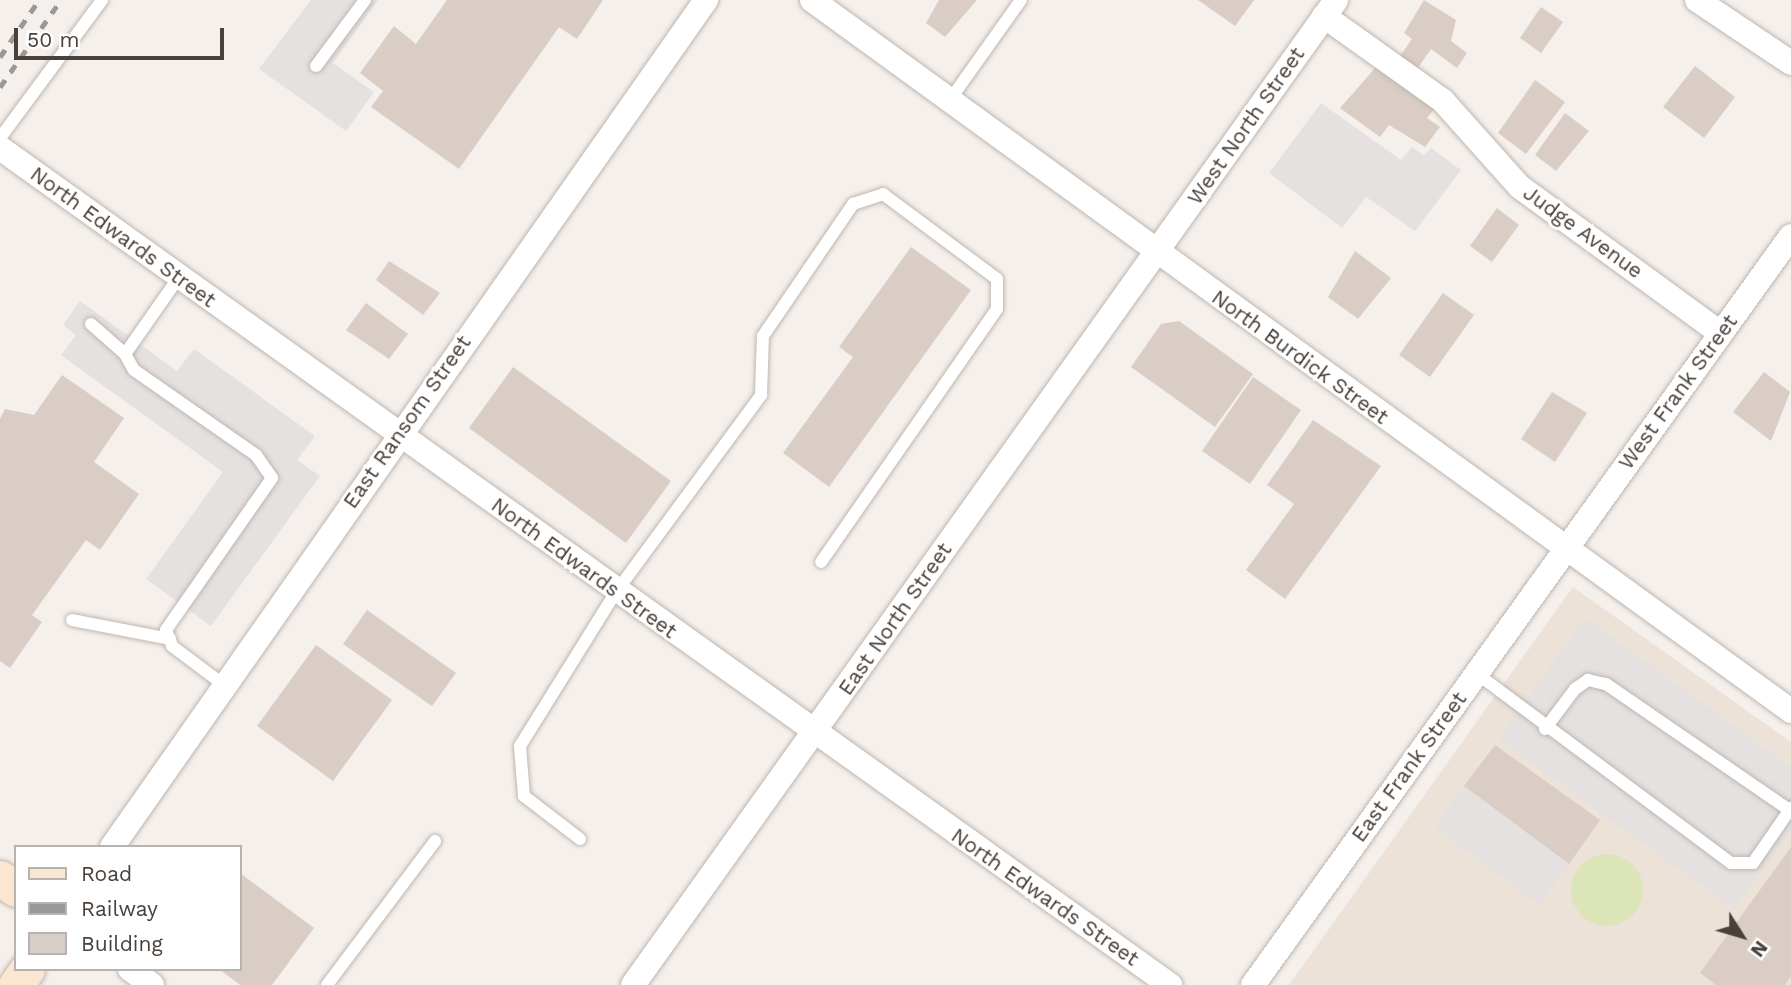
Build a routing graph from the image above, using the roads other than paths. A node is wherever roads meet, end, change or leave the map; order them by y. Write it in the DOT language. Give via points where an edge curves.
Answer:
graph roads {
  1 [pos="102,0"];
  2 [pos="365,0"];
  3 [pos="706,0"];
  4 [pos="813,0"];
  5 [pos="1021,0"];
  6 [pos="1697,0"];
  7 [pos="1330,8"];
  8 [pos="1791,63"];
  9 [pos="316,66"];
  10 [pos="952,97"];
  11 [pos="0,138"];
  12 [pos="0,148"];
  13 [pos="1791,236"];
  14 [pos="1156,253"];
  15 [pos="179,277"];
  16 [pos="91,324"];
  17 [pos="1720,333"];
  18 [pos="125,354"];
  19 [pos="397,435"];
  20 [pos="1565,548"];
  21 [pos="821,562"];
  22 [pos="616,592"];
  23 [pos="72,620"];
  24 [pos="170,639"];
  25 [pos="1476,673"];
  26 [pos="224,685"];
  27 [pos="1791,710"];
  28 [pos="1545,729"];
  29 [pos="814,733"];
  30 [pos="1790,809"];
  31 [pos="580,839"];
  32 [pos="435,841"];
  33 [pos="113,845"];
  34 [pos="133,971"];
  35 [pos="152,985"];
  36 [pos="327,985"];
  37 [pos="633,985"];
  38 [pos="1170,985"];
  39 [pos="1254,985"];
  1 -- 11 [label="lane"];
  2 -- 9 [label="lane"];
  3 -- 19 [label="street, East Ransom Street"];
  4 -- 10 [label="street, North Burdick Street"];
  5 -- 10 [label="lane"];
  6 -- 8 [label="street"];
  7 -- 14 [label="street, West North Street"];
  7 -- 17 [label="street, Judge Avenue" via="1443,101 1520,187"];
  10 -- 14 [label="street, North Burdick Street"];
  12 -- 15 [label="street, North Edwards Street"];
  13 -- 17 [label="street, West Frank Street"];
  14 -- 20 [label="street, North Burdick Street"];
  14 -- 29 [label="street, East North Street"];
  15 -- 18 [label="lane"];
  15 -- 19 [label="street, North Edwards Street"];
  16 -- 18 [label="lane"];
  17 -- 20 [label="street, West Frank Street"];
  18 -- 24 [label="lane" via="134,370 256,455 272,478 166,630"];
  19 -- 22 [label="street, North Edwards Street"];
  19 -- 26 [label="street, East Ransom Street"];
  20 -- 25 [label="street, East Frank Street"];
  20 -- 27 [label="street, North Burdick Street"];
  21 -- 22 [label="lane" via="997,309 997,279 883,194 853,204 762,337 761,395"];
  22 -- 29 [label="street, North Edwards Street"];
  22 -- 31 [label="lane" via="520,746 524,796"];
  23 -- 24 [label="lane"];
  24 -- 26 [label="lane"];
  25 -- 28 [label="lane"];
  25 -- 39 [label="street, East Frank Street"];
  26 -- 33 [label="street, East Ransom Street"];
  28 -- 30 [label="lane" via="1575,689 1588,680 1606,684"];
  28 -- 30 [label="lane" via="1745,867"];
  29 -- 37 [label="street, East North Street"];
  29 -- 38 [label="street, North Edwards Street"];
  32 -- 36 [label="lane"];
  34 -- 35 [label="street"];
}
